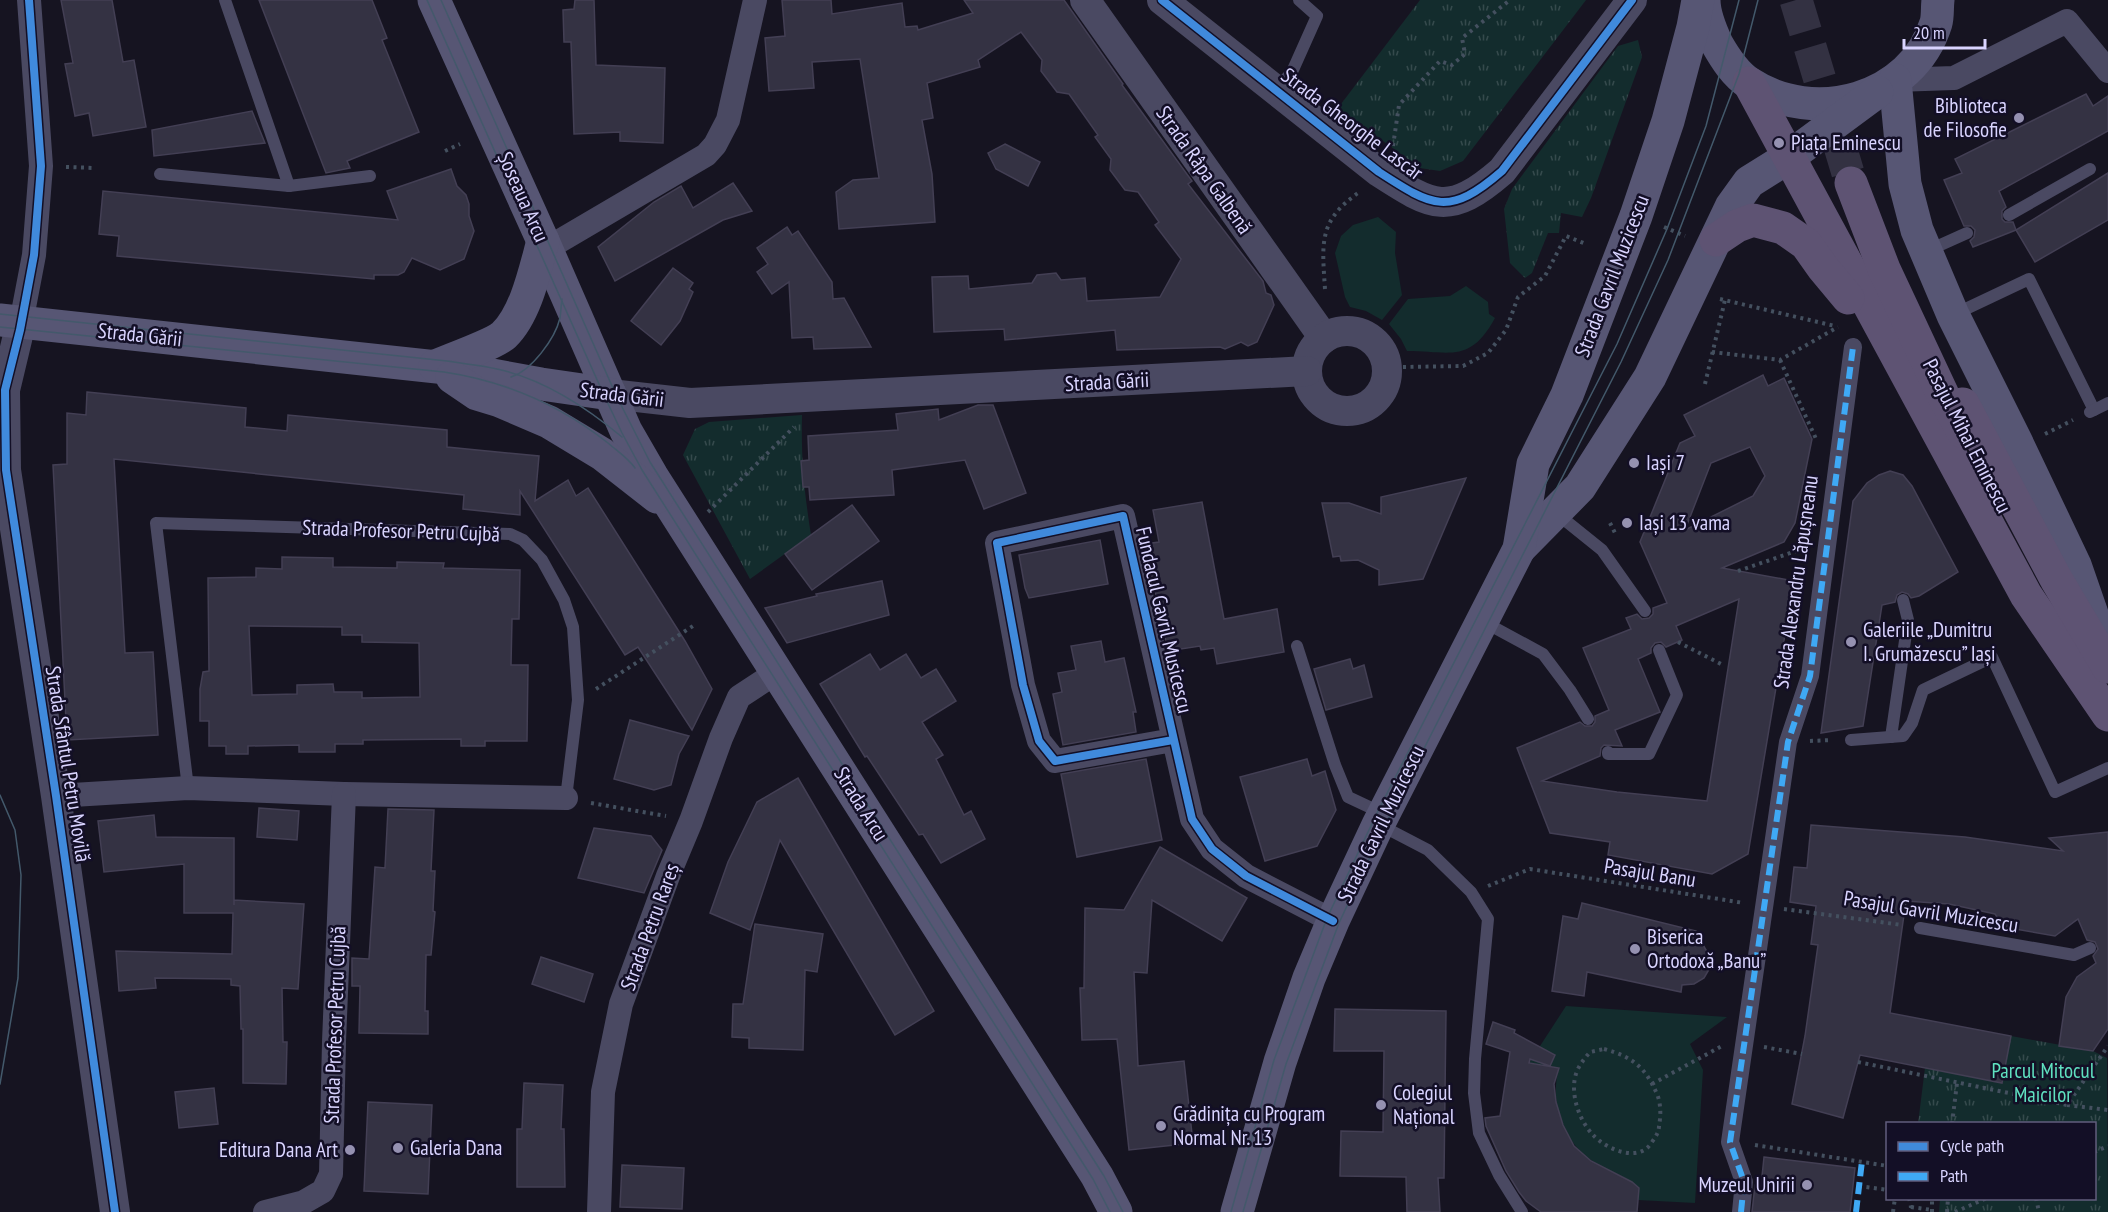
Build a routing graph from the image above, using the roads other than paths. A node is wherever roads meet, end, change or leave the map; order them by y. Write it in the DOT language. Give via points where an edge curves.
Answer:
graph roads {
  1 [pos="29,0"];
  2 [pos="225,0"];
  3 [pos="434,0"];
  4 [pos="755,0"];
  5 [pos="1162,0"];
  6 [pos="1299,0"];
  7 [pos="1632,0"];
  8 [pos="1698,0"];
  9 [pos="1704,0"];
  10 [pos="1938,0"];
  11 [pos="1093,5"];
  12 [pos="2108,71"];
  13 [pos="1749,83"];
  14 [pos="1886,86"];
  15 [pos="1276,90"];
  16 [pos="1789,157"];
  17 [pos="2090,169"];
  18 [pos="159,174"];
  19 [pos="370,176"];
  20 [pos="1858,179"];
  21 [pos="289,186"];
  22 [pos="2009,215"];
  23 [pos="1967,233"];
  24 [pos="1714,244"];
  25 [pos="544,245"];
  26 [pos="1926,251"];
  27 [pos="1953,315"];
  28 [pos="11,321"];
  29 [pos="1324,338"];
  30 [pos="1853,347"];
  31 [pos="1890,347"];
  32 [pos="435,366"];
  33 [pos="1306,371"];
  34 [pos="610,394"];
  35 [pos="2108,403"];
  36 [pos="1556,513"];
  37 [pos="681,520"];
  38 [pos="8,534"];
  39 [pos="1520,549"];
  40 [pos="1903,600"];
  41 [pos="1645,611"];
  42 [pos="1483,622"];
  43 [pos="1297,646"];
  44 [pos="1659,650"];
  45 [pos="777,672"];
  46 [pos="2101,672"];
  47 [pos="2108,715"];
  48 [pos="1588,719"];
  49 [pos="1891,737"];
  50 [pos="1173,740"];
  51 [pos="1851,740"];
  52 [pos="1608,752"];
  53 [pos="2108,768"];
  54 [pos="188,788"];
  55 [pos="344,795"];
  56 [pos="56,796"];
  57 [pos="566,798"];
  58 [pos="1381,819"];
  59 [pos="1333,921"];
  60 [pos="1920,928"];
  61 [pos="2090,948"];
  62 [pos="115,1212"];
  63 [pos="265,1212"];
  64 [pos="599,1212"];
  65 [pos="1116,1212"];
  66 [pos="1237,1212"];
  67 [pos="1522,1212"];
  68 [pos="1741,1212"];
  1 -- 28 [label="street" via="41,166 34,255"];
  2 -- 21 [label="lane"];
  3 -- 25 [label="main road, Șoseaua Arcu"];
  4 -- 25 [label="street" via="728,120 715,145 706,155"];
  5 -- 15 [label="street, Strada Gheorghe Lascăr"];
  6 -- 15 [label="lane" via="1317,16 1292,72"];
  7 -- 15 [label="street, Strada Gheorghe Lascăr" via="1502,171 1479,191 1455,200 1439,203 1416,195 1379,172"];
  8 -- 39 [label="main road, Strada Gavril Muzicescu" via="1668,122 1636,216 1567,395 1533,464"];
  9 -- 13 [label="main road" via="1714,37 1725,58"];
  10 -- 14 [label="main road, Strada Gavril Muzicescu" via="1936,21 1928,41 1914,61"];
  11 -- 29 [label="street, Strada Râpa Galbenă"];
  12 -- 14 [label="street" via="2067,21 1954,78"];
  13 -- 14 [label="main road" via="1778,96 1828,105 1847,102"];
  13 -- 16 [label="main road"];
  14 -- 16 [label="main road, Strada Gavril Muzicescu"];
  14 -- 26 [label="main road" via="1905,184"];
  16 -- 24 [label="main road, Strada Gavril Muzicescu" via="1749,182 1731,207"];
  16 -- 31 [label="main road"];
  17 -- 22 [label="lane"];
  18 -- 21 [label="lane"];
  19 -- 21 [label="lane"];
  20 -- 46 [label="main road, Pasajul Mihai Eminescu" via="1884,269 1943,395 2047,589"];
  23 -- 26 [label="lane"];
  24 -- 31 [label="main road" via="1737,226 1753,220 1783,228 1806,244"];
  24 -- 36 [label="main road, Strada Gavril Muzicescu" via="1650,377 1580,487"];
  25 -- 32 [label="main road" via="519,312 503,336"];
  25 -- 34 [label="main road, Șoseaua Arcu"];
  26 -- 27 [label="main road"];
  27 -- 35 [label="lane" via="2029,279 2092,411"];
  27 -- 46 [label="main road" via="2075,565"];
  28 -- 32 [label="main road, Strada Gării"];
  28 -- 38 [label="street, Strada Sfântul Petru Movilă" via="5,390"];
  29 -- 33 [label="street" via="1311,352"];
  29 -- 33 [label="street" via="1350,331 1375,341 1388,364 1384,391 1364,409 1338,411 1316,397"];
  30 -- 68 [label="street, Strada Alexandru Lăpușneanu" via="1809,676 1788,742 1731,1142 1744,1182"];
  31 -- 46 [label="main road" via="2026,595"];
  32 -- 34 [label="main road, Strada Gării"];
  32 -- 37 [label="main road" via="477,394 549,422 602,454"];
  33 -- 34 [label="street, Strada Gării" via="690,403"];
  34 -- 37 [label="main road, Strada Arcu" via="626,431"];
  36 -- 39 [label="main road, Strada Gavril Muzicescu"];
  36 -- 41 [label="lane" via="1602,550"];
  37 -- 45 [label="main road, Strada Arcu"];
  38 -- 56 [label="street, Strada Sfântul Petru Movilă"];
  39 -- 42 [label="main road, Strada Gavril Muzicescu"];
  40 -- 49 [label="lane" via="1908,621"];
  42 -- 48 [label="lane" via="1543,654"];
  42 -- 58 [label="main road, Strada Gavril Muzicescu"];
  43 -- 58 [label="lane" via="1348,797"];
  44 -- 52 [label="lane" via="1677,695 1649,754"];
  45 -- 64 [label="street, Strada Petru Rareș" via="739,697 621,1004 603,1092"];
  45 -- 65 [label="main road, Strada Arcu"];
  46 -- 47 [label="main road"];
  49 -- 51 [label="lane"];
  49 -- 53 [label="lane" via="1903,736 1912,723 1923,690 1992,657 2055,792"];
  50 -- 50 [label="street, Fundacul Gavril Musicescu" via="1055,761 1039,741 1023,685 997,543 1123,516"];
  50 -- 59 [label="street, Fundacul Gavril Musicescu" via="1192,819 1212,849 1246,876"];
  54 -- 55 [label="street"];
  54 -- 56 [label="street"];
  54 -- 57 [label="lane, Strada Profesor Petru Cujbă" via="156,523 510,534 523,540 542,560 573,627 578,700"];
  55 -- 57 [label="street"];
  55 -- 63 [label="street, Strada Profesor Petru Cujbă" via="331,1174 323,1191 304,1202"];
  56 -- 62 [label="street, Strada Sfântul Petru Movilă"];
  58 -- 59 [label="main road, Strada Gavril Muzicescu"];
  58 -- 67 [label="lane" via="1428,850 1471,892 1488,920 1473,1093 1479,1133"];
  59 -- 66 [label="main road, Strada Gavril Muzicescu" via="1280,1062"];
  60 -- 61 [label="lane, Pasajul Gavril Muzicescu" via="2074,955"];
}
